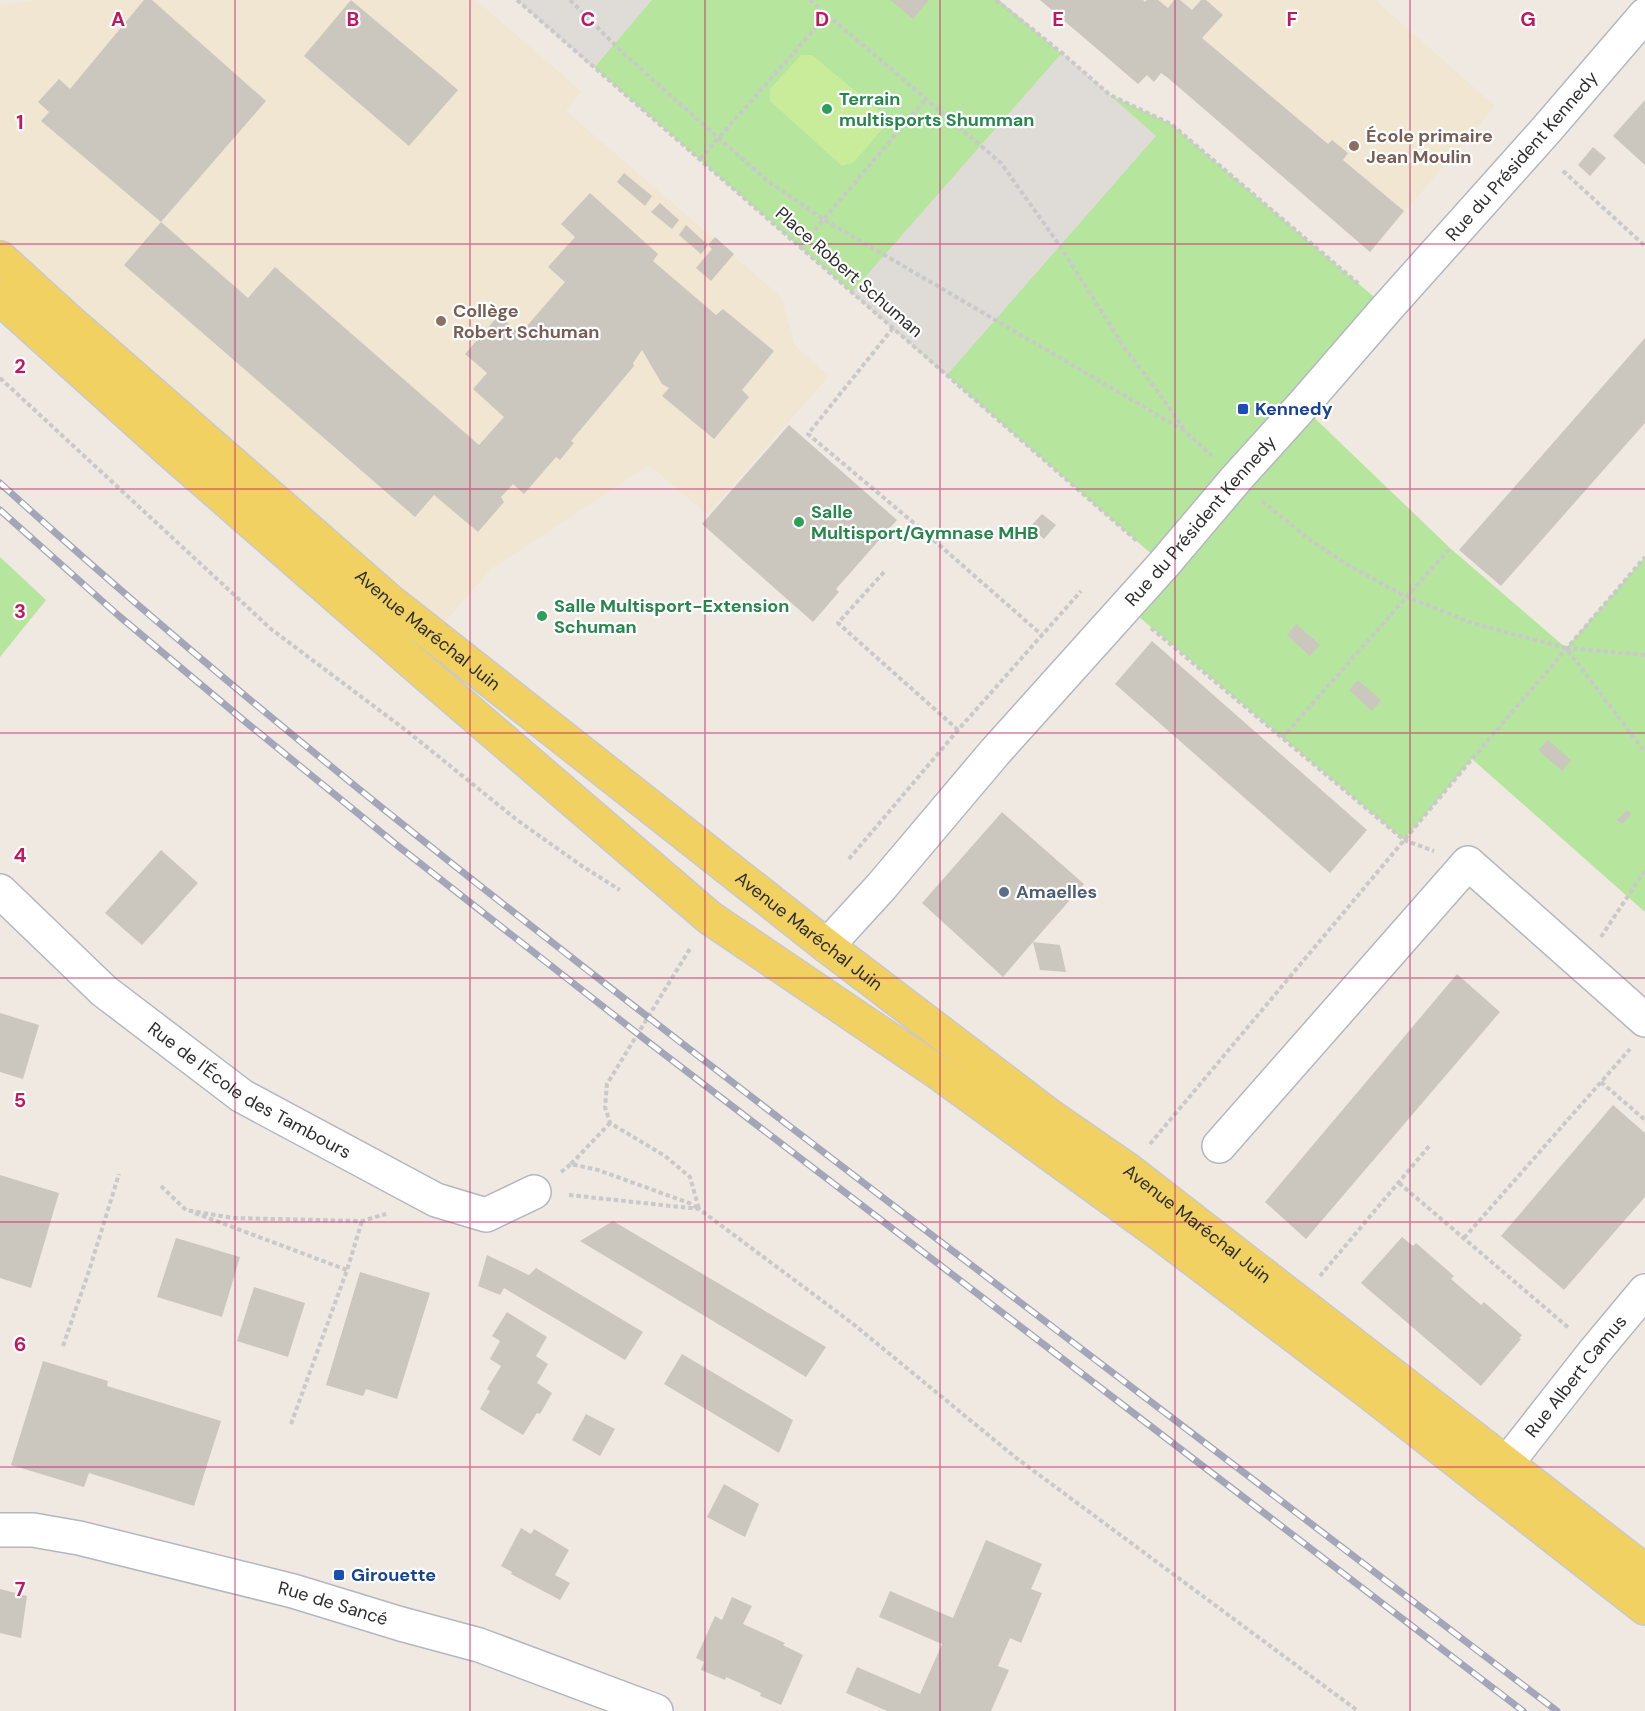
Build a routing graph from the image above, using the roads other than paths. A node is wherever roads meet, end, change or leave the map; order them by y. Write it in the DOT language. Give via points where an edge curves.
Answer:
graph roads {
  1 [pos="1645,15"];
  2 [pos="0,258"];
  3 [pos="0,298"];
  4 [pos="0,891"];
  5 [pos="827,946"];
  6 [pos="1645,1020"];
  7 [pos="1219,1146"];
  8 [pos="534,1192"];
  9 [pos="1645,1291"];
  10 [pos="1498,1474"];
  11 [pos="0,1530"];
  12 [pos="1645,1571"];
  13 [pos="1645,1608"];
  14 [pos="656,1711"];
  1 -- 5 [label="street, Rue du Président Kennedy"];
  2 -- 5 [label="main road, Avenue Maréchal Juin" via="392,603"];
  3 -- 10 [label="main road, Avenue Maréchal Juin" via="170,451 710,918 936,1071"];
  4 -- 8 [label="street, Rue de l'École des Tambours" via="104,991 242,1096 436,1200 486,1215"];
  5 -- 10 [label="main road, Avenue Maréchal Juin" via="1298,1302"];
  6 -- 7 [label="street" via="1468,863"];
  9 -- 10 [label="street, Rue Albert Camus"];
  10 -- 12 [label="main road, Avenue Maréchal Juin"];
  10 -- 13 [label="main road, Avenue Maréchal Juin"];
  11 -- 14 [label="street, Rue de Sancé" via="33,1530 79,1538 293,1591 479,1645"];
}
